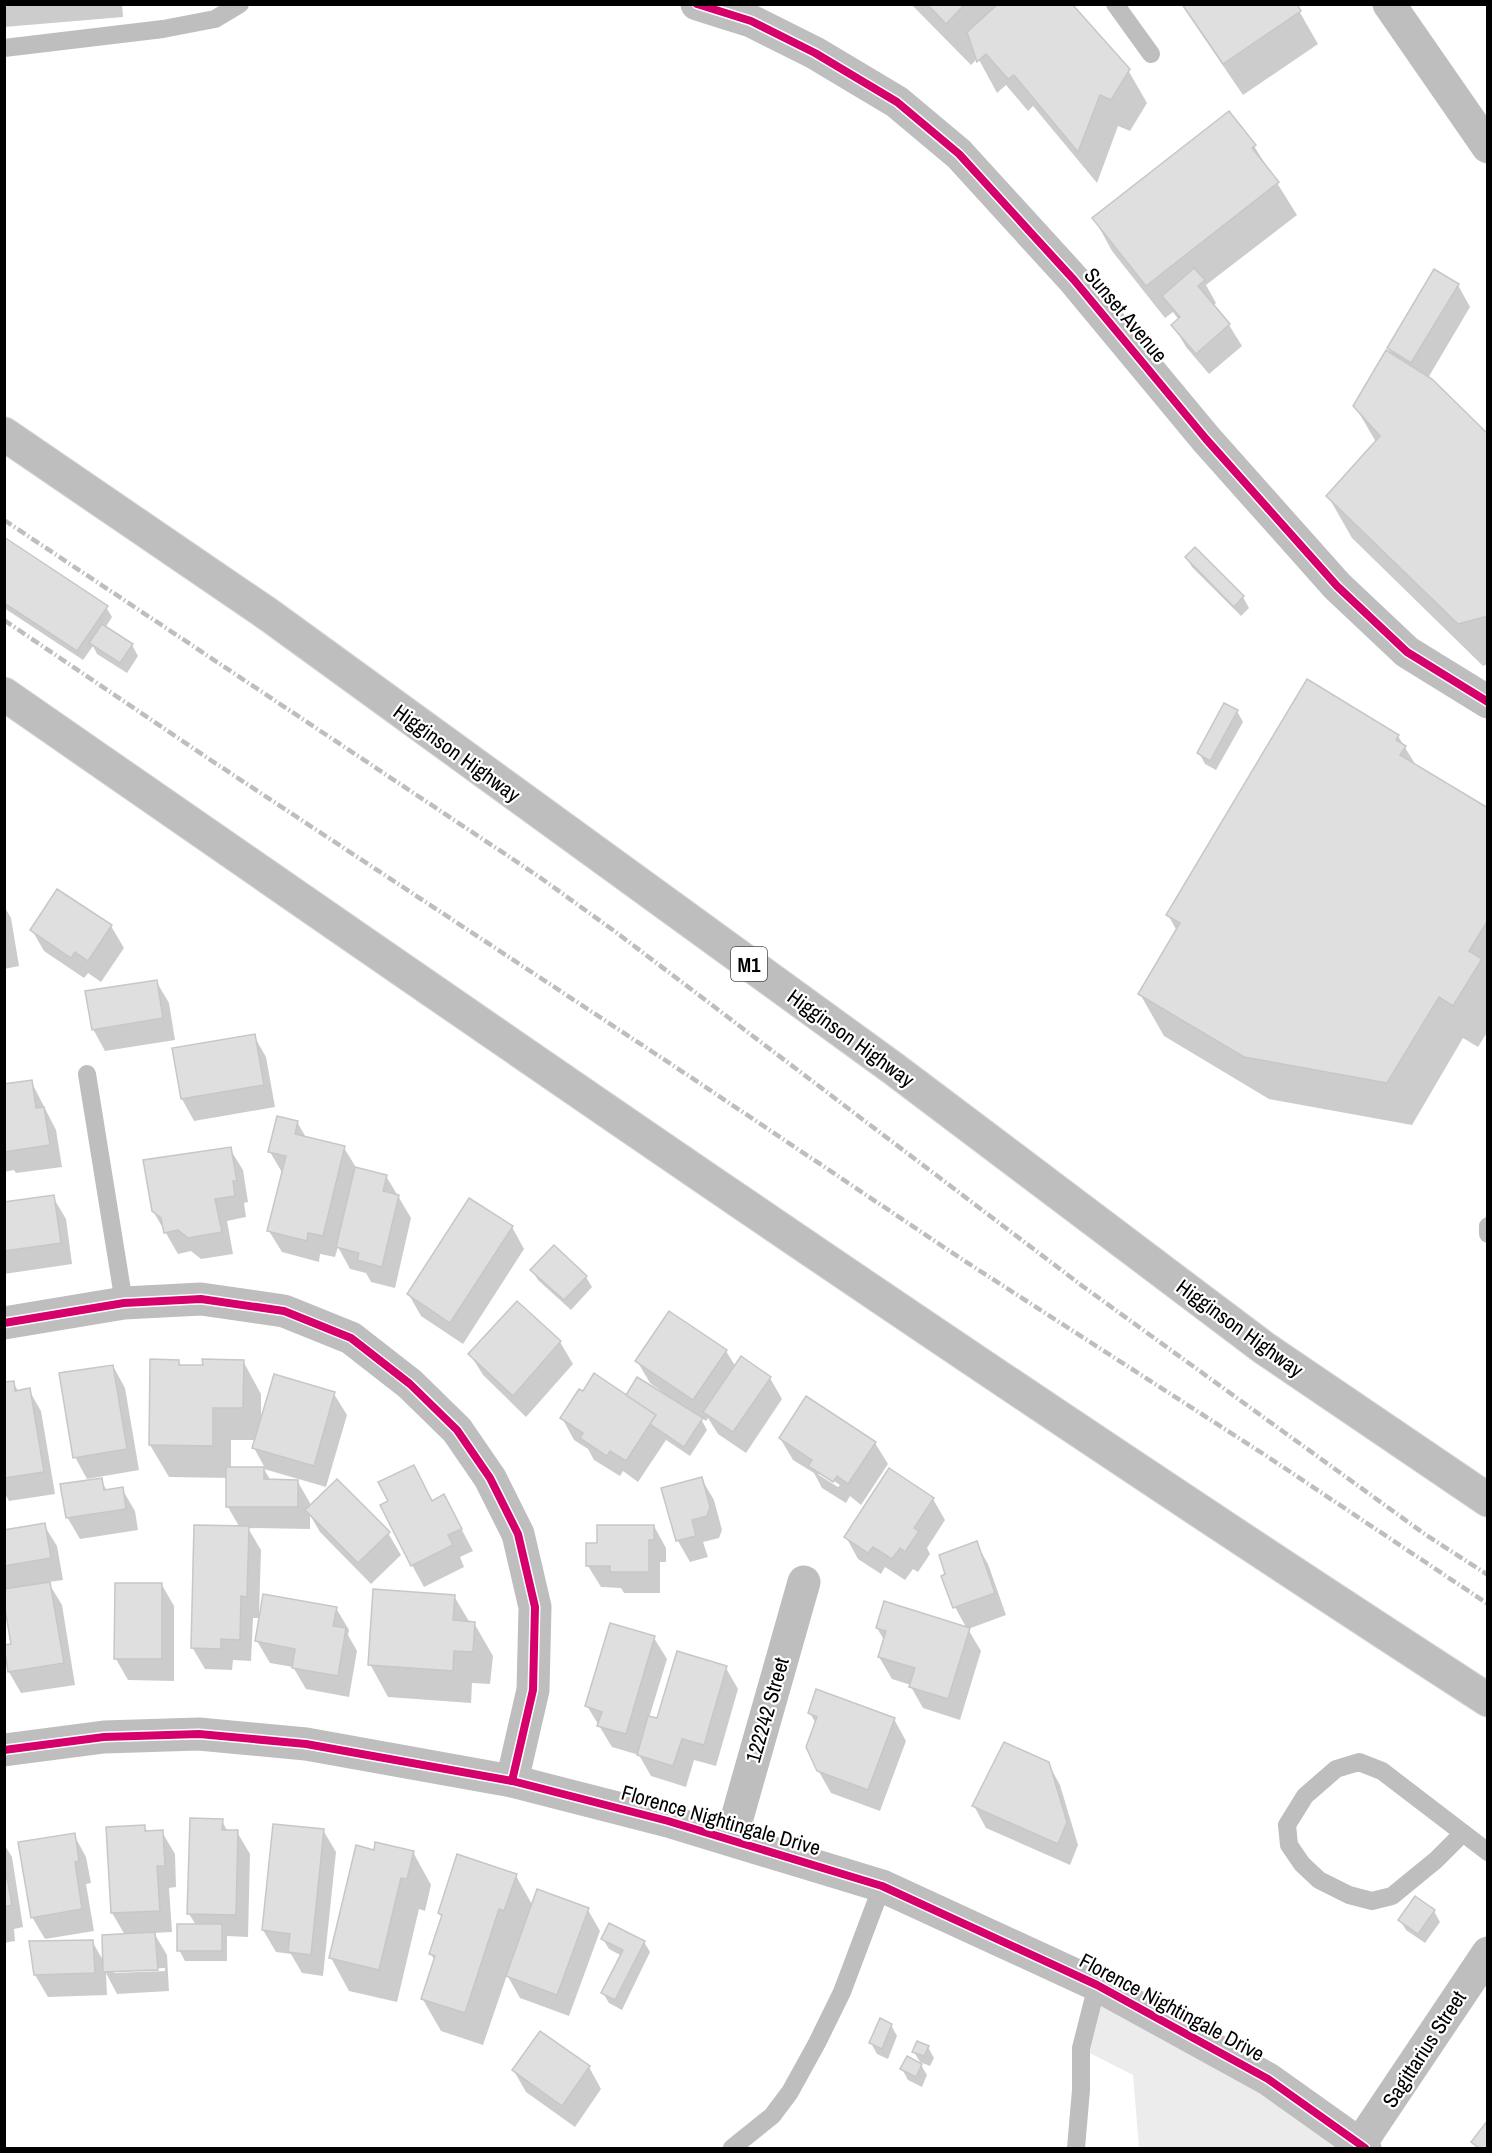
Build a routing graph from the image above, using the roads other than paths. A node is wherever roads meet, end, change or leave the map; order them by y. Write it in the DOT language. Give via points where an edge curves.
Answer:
graph roads {
  1 [pos="240,4"];
  2 [pos="697,4"];
  3 [pos="1115,4"];
  4 [pos="1389,4"];
  5 [pos="4,48"];
  6 [pos="1151,54"];
  7 [pos="1488,147"];
  8 [pos="4,434"];
  9 [pos="4,693"];
  10 [pos="1488,702"];
  11 [pos="87,1074"];
  12 [pos="1488,1226"];
  13 [pos="1488,1234"];
  14 [pos="124,1303"];
  15 [pos="4,1323"];
  16 [pos="1488,1500"];
  17 [pos="804,1582"];
  18 [pos="1488,1700"];
  19 [pos="4,1750"];
  20 [pos="512,1781"];
  21 [pos="1462,1834"];
  22 [pos="731,1839"];
  23 [pos="1488,1852"];
  24 [pos="882,1886"];
  25 [pos="1488,1953"];
  26 [pos="1097,1985"];
  27 [pos="1363,2146"];
  28 [pos="732,2148"];
  29 [pos="1076,2148"];
  1 -- 5 [label="lane" via="215,20"];
  2 -- 10 [label="main road, Sunset Avenue" via="751,21 815,53 897,102 959,154 1074,279 1206,439 1337,586 1407,652"];
  3 -- 6 [label="lane"];
  4 -- 7 [label="main road"];
  8 -- 16 [label="main road, Higginson Highway / M1" via="269,615 894,1069 1264,1348"];
  9 -- 18 [label="main road" via="931,1334"];
  11 -- 14 [label="lane"];
  12 -- 13 [label="lane"];
  14 -- 15 [label="main road"];
  14 -- 20 [label="main road" via="201,1299 284,1311 351,1338 410,1384 457,1430 490,1478 518,1534 535,1607 533,1690"];
  17 -- 22 [label="main road, 122242 Street"];
  19 -- 20 [label="main road, Florence Nightingale Drive" via="104,1737 199,1734 306,1744"];
  20 -- 22 [label="main road, Florence Nightingale Drive"];
  21 -- 21 [label="lane" via="1382,1771 1359,1762 1336,1769 1305,1796 1287,1825 1288,1845 1319,1880 1372,1901 1392,1896"];
  21 -- 23 [label="lane"];
  22 -- 24 [label="main road, Florence Nightingale Drive"];
  24 -- 26 [label="main road, Florence Nightingale Drive"];
  24 -- 28 [label="lane" via="842,1992 790,2092 772,2116"];
  25 -- 27 [label="main road, Sagittarius Street"];
  26 -- 27 [label="main road, Florence Nightingale Drive" via="1268,2079"];
  26 -- 29 [label="lane" via="1081,2048 1082,2090"];
}
